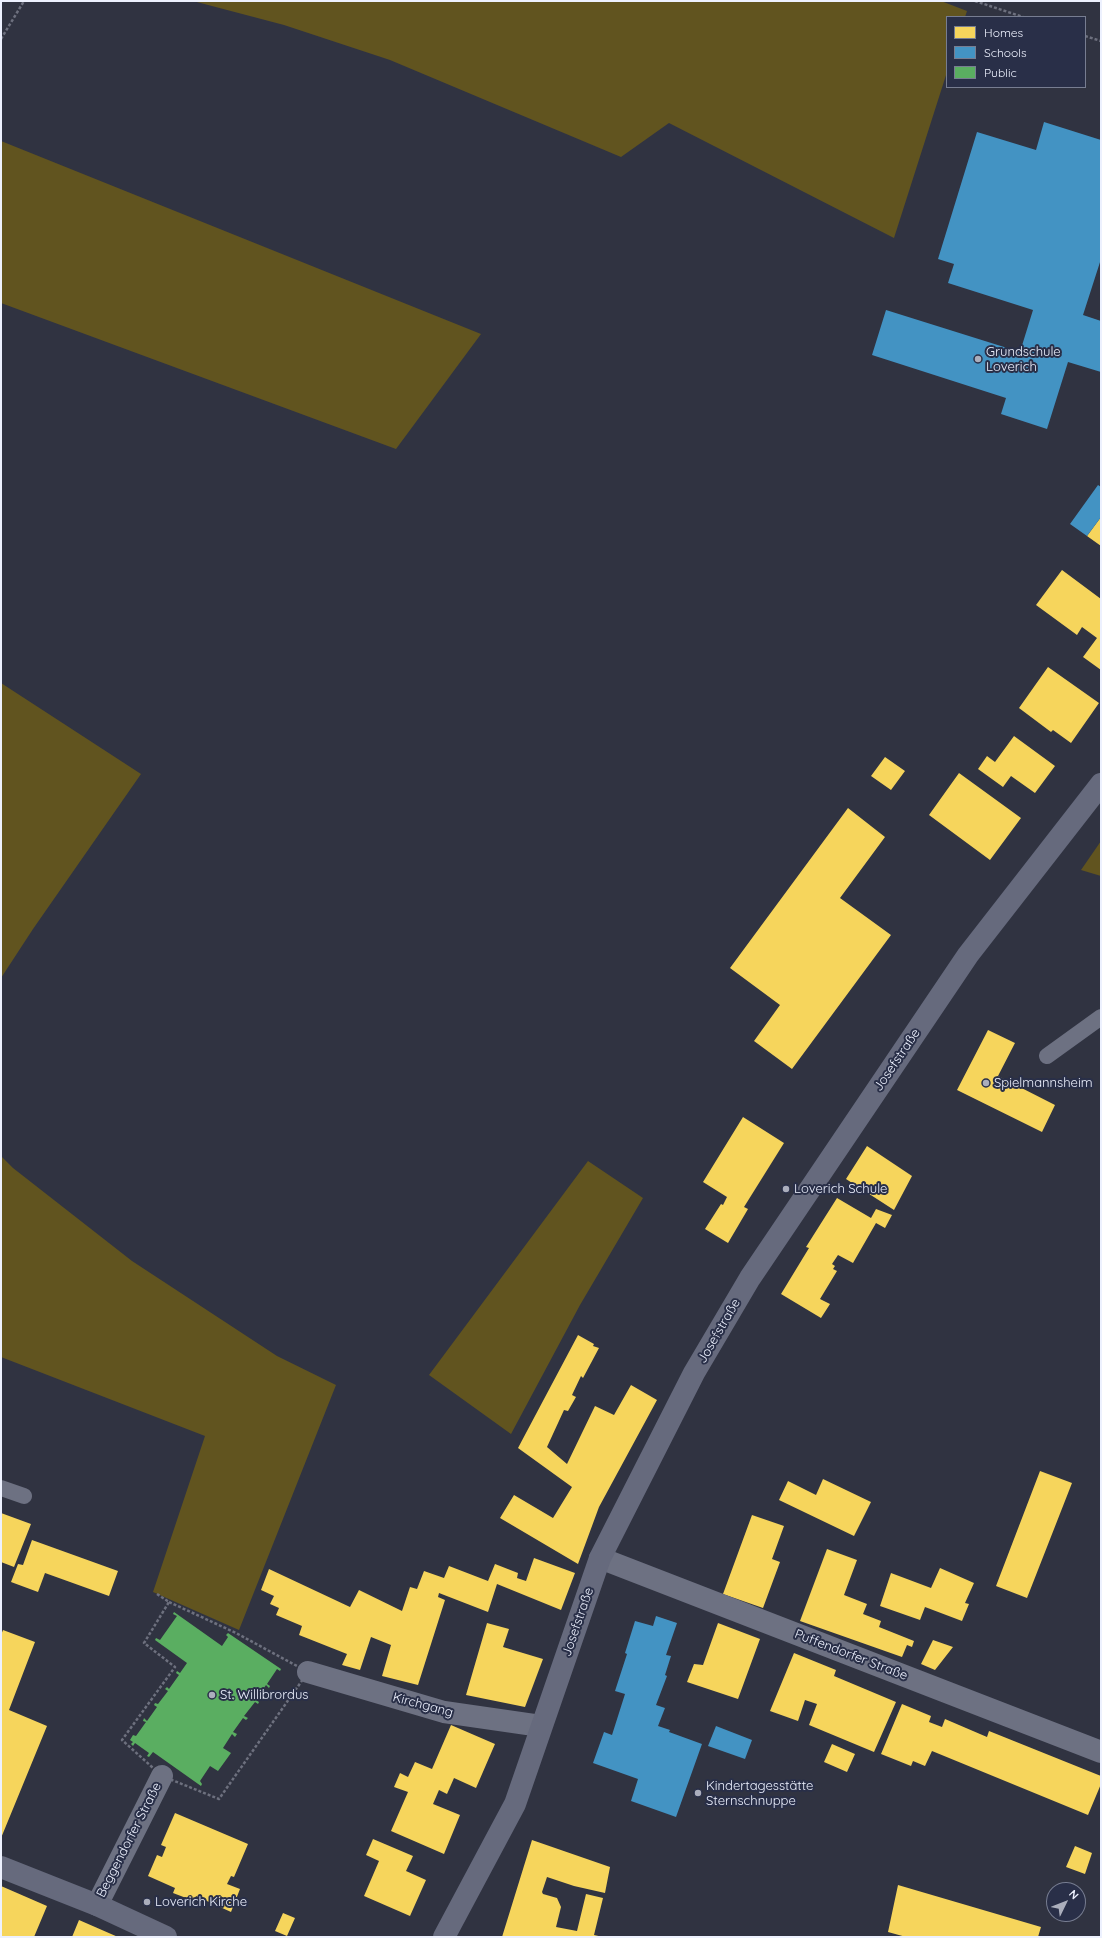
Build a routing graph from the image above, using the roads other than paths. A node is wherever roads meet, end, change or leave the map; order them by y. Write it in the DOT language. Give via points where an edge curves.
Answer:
graph roads {
  1 [pos="1101,784"];
  2 [pos="1101,1017"];
  3 [pos="1047,1056"];
  4 [pos="1,1488"];
  5 [pos="24,1496"];
  6 [pos="600,1558"];
  7 [pos="308,1672"];
  8 [pos="541,1726"];
  9 [pos="1101,1752"];
  10 [pos="162,1776"];
  11 [pos="1,1867"];
  12 [pos="97,1905"];
  13 [pos="166,1937"];
  14 [pos="444,1937"];
  1 -- 6 [label="street, Josefstraße" via="968,955 750,1278 694,1373"];
  2 -- 3 [label="lane"];
  4 -- 5 [label="lane"];
  6 -- 8 [label="street, Josefstraße"];
  6 -- 9 [label="street, Puffendorfer Straße"];
  7 -- 8 [label="street, Kirchgang" via="444,1712"];
  8 -- 14 [label="street, Josefstraße" via="515,1804"];
  10 -- 12 [label="street, Beggendorfer Straße"];
  11 -- 12 [label="street, Beggendorfer Straße"];
  12 -- 13 [label="street, Beggendorfer Straße"];
}
